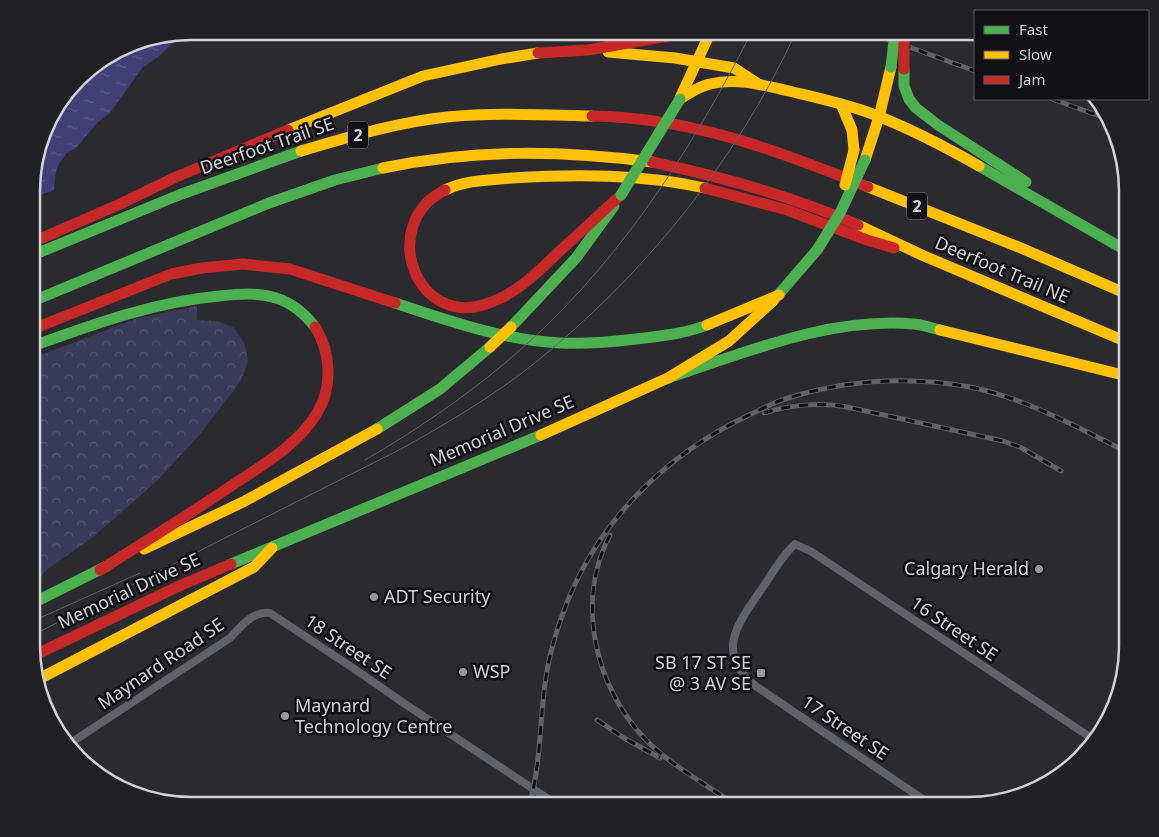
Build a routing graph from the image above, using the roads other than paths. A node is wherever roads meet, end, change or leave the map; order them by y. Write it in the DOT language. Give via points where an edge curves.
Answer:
graph roads {
  1 [pos="645,40"];
  2 [pos="708,40"];
  3 [pos="894,40"];
  4 [pos="904,40"];
  5 [pos="588,50"];
  6 [pos="698,62"];
  7 [pos="761,85"];
  8 [pos="680,99"];
  9 [pos="841,104"];
  10 [pos="879,117"];
  11 [pos="702,130"];
  12 [pos="621,195"];
  13 [pos="840,213"];
  14 [pos="40,239"];
  15 [pos="1119,245"];
  16 [pos="1119,245"];
  17 [pos="40,252"];
  18 [pos="921,254"];
  19 [pos="1119,290"];
  20 [pos="779,295"];
  21 [pos="40,298"];
  22 [pos="40,326"];
  23 [pos="1119,339"];
  24 [pos="40,343"];
  25 [pos="1119,374"];
  26 [pos="668,378"];
  27 [pos="796,544"];
  28 [pos="272,547"];
  29 [pos="100,570"];
  30 [pos="40,600"];
  31 [pos="270,613"];
  32 [pos="40,653"];
  33 [pos="43,677"];
  34 [pos="1089,736"];
  35 [pos="74,741"];
  36 [pos="545,797"];
  37 [pos="920,797"];
  1 -- 5 [label="main road"];
  2 -- 6 [label="main road, Memorial Drive SE"];
  3 -- 10 [label="main road, Memorial Drive SE, bridge"];
  4 -- 15 [label="main road, bridge" via="904,86 916,108"];
  5 -- 6 [label="main road"];
  5 -- 14 [label="main road" via="523,55 423,76 176,177"];
  6 -- 7 [label="main road" via="734,68"];
  6 -- 8 [label="main road, Memorial Drive SE"];
  7 -- 8 [label="main road" via="726,81 712,83 698,87"];
  7 -- 9 [label="main road"];
  8 -- 12 [label="main road, Memorial Drive SE, bridge"];
  9 -- 10 [label="main road"];
  9 -- 13 [label="main road, bridge" via="852,126 854,150"];
  10 -- 13 [label="main road, Memorial Drive SE, bridge" via="865,160"];
  10 -- 16 [label="main road" via="959,155"];
  11 -- 17 [label="main road, Deerfoot Trail SE / 2" via="628,117 507,114 432,119 342,138 275,159"];
  11 -- 19 [label="main road, Deerfoot Trail NE / 2" via="804,161"];
  12 -- 18 [label="main road" via="528,281 489,304 465,308 451,306 432,295 412,268 409,247 412,227 420,210 434,196 446,188 466,182 545,175 655,179 710,189 790,211 873,244"];
  12 -- 29 [label="main road, Memorial Drive SE, bridge" via="576,258 511,327 440,389 362,438 243,502"];
  13 -- 20 [label="main road, Memorial Drive SE, bridge" via="817,250"];
  18 -- 21 [label="main road, Deerfoot Trail NE / 2" via="823,210 694,170 624,157 551,151 470,154 391,166 328,183 241,213"];
  18 -- 23 [label="main road, Deerfoot Trail NE / 2"];
  20 -- 22 [label="main road" via="698,328 672,335 617,342 561,343 493,333 454,323 318,276 243,264 171,274"];
  20 -- 26 [label="main road, Memorial Drive SE" via="729,341"];
  24 -- 29 [label="main road" via="97,322 183,299 238,294 268,296 297,307 318,330 324,346 327,386 317,414 309,424 270,459"];
  25 -- 26 [label="main road" via="915,324 859,324 801,335"];
  26 -- 28 [label="main road, Memorial Drive SE" via="563,426"];
  27 -- 34 [label="street, 16 Street SE"];
  27 -- 37 [label="street, 17 Street SE" via="777,565 741,620 734,634 735,662 757,687"];
  28 -- 32 [label="main road, Memorial Drive SE" via="179,586"];
  28 -- 33 [label="main road" via="254,567"];
  29 -- 30 [label="main road, Memorial Drive SE"];
  31 -- 35 [label="street, Maynard Road SE" via="261,612 253,616 230,638"];
  31 -- 36 [label="street, 18 Street SE"];
}
